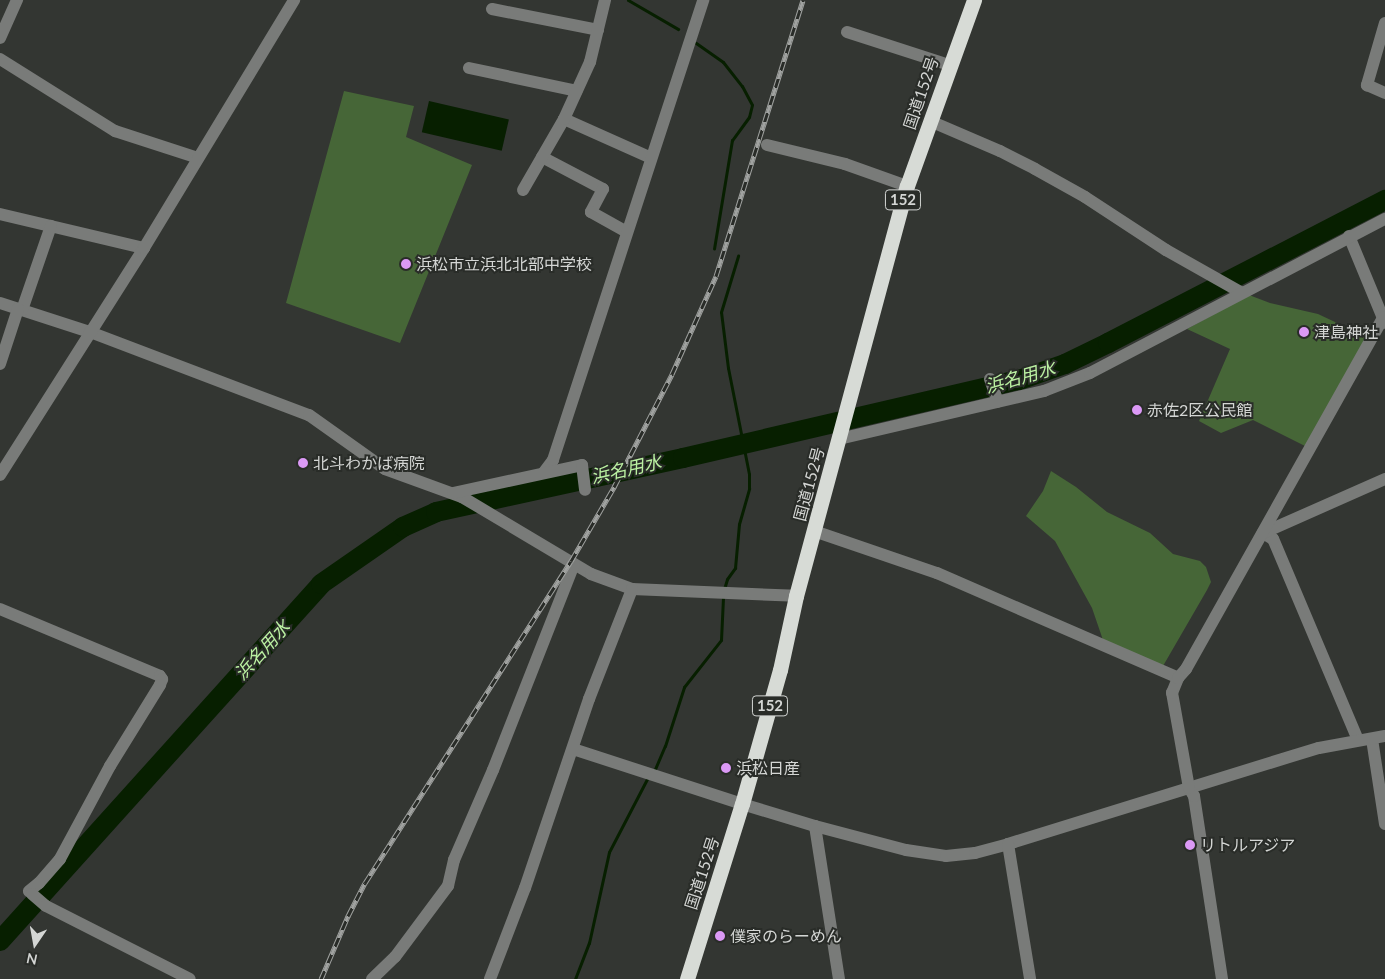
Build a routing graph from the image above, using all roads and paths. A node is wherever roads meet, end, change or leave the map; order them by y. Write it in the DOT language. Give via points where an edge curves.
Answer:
graph roads {
  1 [pos="17,0"];
  2 [pos="294,0"];
  3 [pos="605,0"];
  4 [pos="703,0"];
  5 [pos="974,0"];
  6 [pos="492,9"];
  7 [pos="1385,23"];
  8 [pos="598,30"];
  9 [pos="847,32"];
  10 [pos="0,38"];
  11 [pos="0,59"];
  12 [pos="949,65"];
  13 [pos="469,68"];
  14 [pos="577,92"];
  15 [pos="1385,93"];
  16 [pos="564,119"];
  17 [pos="930,121"];
  18 [pos="767,145"];
  19 [pos="542,157"];
  20 [pos="198,158"];
  21 [pos="651,158"];
  22 [pos="907,186"];
  23 [pos="523,190"];
  24 [pos="0,214"];
  25 [pos="1385,218"];
  26 [pos="51,226"];
  27 [pos="627,232"];
  28 [pos="1349,236"];
  29 [pos="144,248"];
  30 [pos="1238,290"];
  31 [pos="0,303"];
  32 [pos="20,309"];
  33 [pos="1384,320"];
  34 [pos="90,332"];
  35 [pos="0,364"];
  36 [pos="990,379"];
  37 [pos="997,398"];
  38 [pos="841,434"];
  39 [pos="544,472"];
  40 [pos="0,475"];
  41 [pos="1385,479"];
  42 [pos="585,490"];
  43 [pos="458,495"];
  44 [pos="814,531"];
  45 [pos="1263,533"];
  46 [pos="574,564"];
  47 [pos="632,589"];
  48 [pos="796,596"];
  49 [pos="0,609"];
  50 [pos="1178,678"];
  51 [pos="1385,736"];
  52 [pos="1372,738"];
  53 [pos="1358,740"];
  54 [pos="574,749"];
  55 [pos="1188,788"];
  56 [pos="742,804"];
  57 [pos="1385,824"];
  58 [pos="816,826"];
  59 [pos="1008,844"];
  60 [pos="190,979"];
  61 [pos="372,979"];
  62 [pos="490,979"];
  63 [pos="687,979"];
  64 [pos="840,979"];
  65 [pos="1030,979"];
  66 [pos="1222,979"];
  1 -- 10 [label="street"];
  2 -- 20 [label="street"];
  3 -- 8 [label="street"];
  4 -- 21 [label="street"];
  5 -- 12 [label="highway, 国道152号 / 152"];
  6 -- 8 [label="street"];
  7 -- 15 [label="street" via="1367,85"];
  8 -- 14 [label="street" via="590,62"];
  9 -- 12 [label="street"];
  11 -- 20 [label="street" via="115,131"];
  12 -- 17 [label="highway, 国道152号 / 152"];
  13 -- 14 [label="street"];
  14 -- 16 [label="street"];
  16 -- 19 [label="street"];
  16 -- 21 [label="street"];
  17 -- 22 [label="highway, 国道152号 / 152"];
  17 -- 30 [label="street" via="1035,169 1166,250"];
  18 -- 22 [label="street" via="846,164"];
  19 -- 23 [label="street"];
  19 -- 27 [label="street" via="603,189 591,212"];
  20 -- 29 [label="street"];
  21 -- 27 [label="street"];
  22 -- 38 [label="highway, 国道152号 / 152"];
  24 -- 26 [label="street"];
  25 -- 28 [label="street"];
  26 -- 29 [label="street"];
  26 -- 32 [label="street"];
  27 -- 39 [label="street" via="554,460"];
  28 -- 30 [label="street"];
  28 -- 33 [label="street"];
  29 -- 34 [label="street"];
  30 -- 37 [label="street" via="1090,373 1044,391"];
  31 -- 32 [label="street"];
  32 -- 34 [label="street"];
  32 -- 35 [label="street"];
  33 -- 45 [label="street"];
  34 -- 40 [label="street"];
  34 -- 43 [label="street" via="309,415 385,469"];
  36 -- 37 [label="street"];
  37 -- 38 [label="street"];
  38 -- 44 [label="highway, 国道152号 / 152"];
  39 -- 42 [label="street" via="582,465"];
  39 -- 43 [label="street"];
  41 -- 45 [label="street"];
  43 -- 46 [label="street"];
  44 -- 48 [label="highway, 国道152号 / 152"];
  44 -- 50 [label="street" via="937,573"];
  45 -- 50 [label="street"];
  45 -- 53 [label="street" via="1273,539"];
  46 -- 47 [label="street"];
  46 -- 61 [label="street" via="454,860 448,886 395,958"];
  47 -- 48 [label="street"];
  47 -- 54 [label="street" via="589,699"];
  48 -- 56 [label="highway, 国道152号 / 152" via="780,670"];
  49 -- 60 [label="street" via="162,679 60,859 31,892 46,906"];
  50 -- 55 [label="street" via="1172,693"];
  51 -- 52 [label="street"];
  52 -- 53 [label="street"];
  52 -- 57 [label="street"];
  53 -- 55 [label="street" via="1319,748"];
  54 -- 56 [label="street"];
  54 -- 62 [label="street"];
  55 -- 59 [label="street"];
  55 -- 66 [label="street" via="1194,796"];
  56 -- 58 [label="street"];
  56 -- 63 [label="highway, 国道152号 / 152"];
  58 -- 59 [label="street" via="906,850 946,856"];
  58 -- 64 [label="street"];
  59 -- 65 [label="street"];
}
